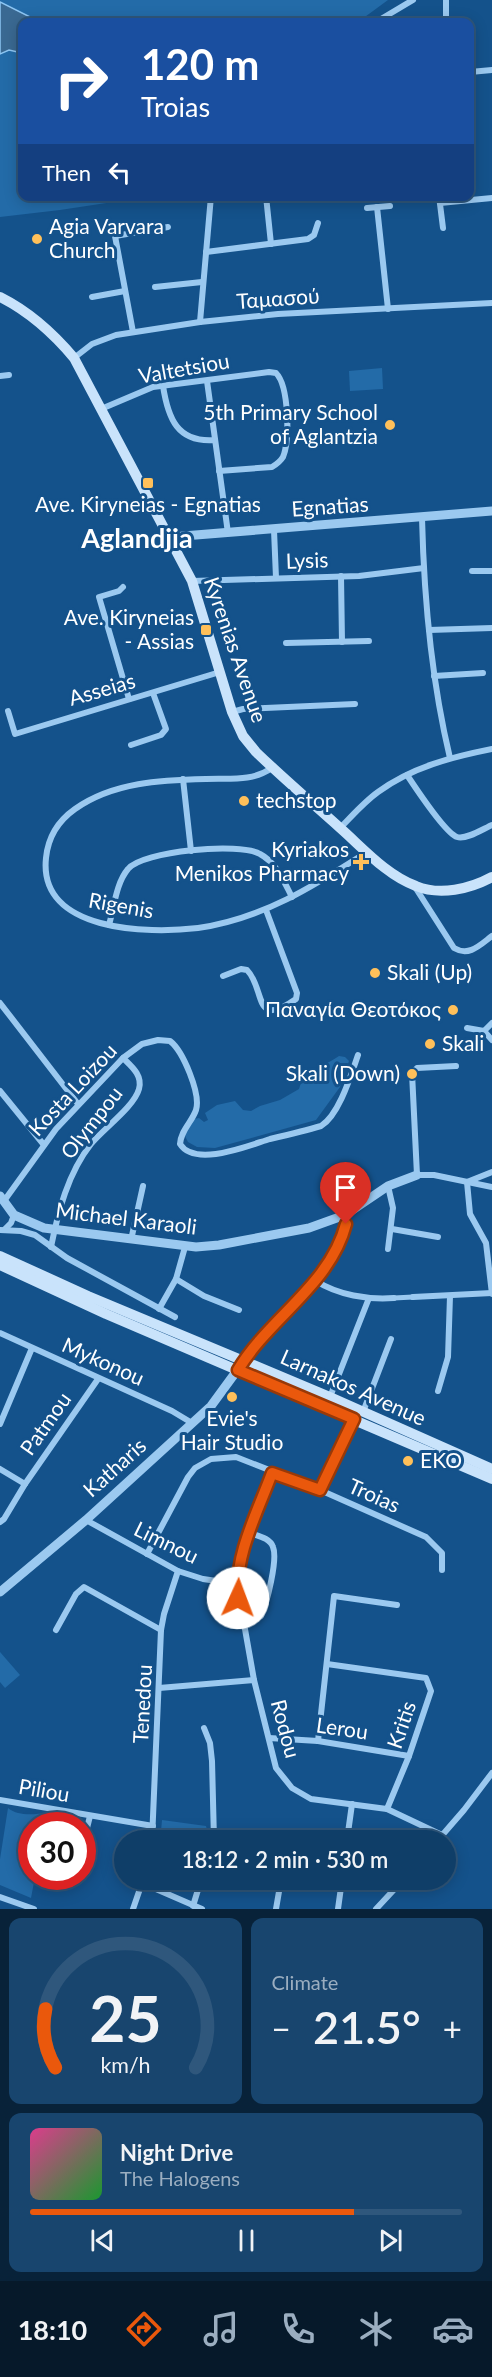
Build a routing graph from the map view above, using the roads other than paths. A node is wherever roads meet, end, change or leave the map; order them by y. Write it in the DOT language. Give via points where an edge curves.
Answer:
graph roads {
  1 [pos="413,0"];
  2 [pos="446,0"];
  3 [pos="383,18"];
  4 [pos="446,18"];
  5 [pos="492,70"];
  6 [pos="474,72"];
  7 [pos="492,198"];
  8 [pos="474,199"];
  9 [pos="211,201"];
  10 [pos="267,201"];
  11 [pos="440,201"];
  12 [pos="390,206"];
  13 [pos="377,207"];
  14 [pos="367,208"];
  15 [pos="318,223"];
  16 [pos="168,227"];
  17 [pos="443,228"];
  18 [pos="271,244"];
  19 [pos="206,252"];
  20 [pos="202,282"];
  21 [pos="155,287"];
  22 [pos="125,291"];
  23 [pos="0,297"];
  24 [pos="92,297"];
  25 [pos="492,303"];
  26 [pos="388,309"];
  27 [pos="200,322"];
  28 [pos="133,332"];
  29 [pos="74,358"];
  30 [pos="9,375"];
  31 [pos="0,376"];
  32 [pos="207,381"];
  33 [pos="164,386"];
  34 [pos="100,410"];
  35 [pos="215,440"];
  36 [pos="219,471"];
  37 [pos="492,511"];
  38 [pos="422,518"];
  39 [pos="274,530"];
  40 [pos="228,533"];
  41 [pos="171,537"];
  42 [pos="423,568"];
  43 [pos="492,571"];
  44 [pos="472,572"];
  45 [pos="341,576"];
  46 [pos="276,578"];
  47 [pos="192,580"];
  48 [pos="123,587"];
  49 [pos="492,628"];
  50 [pos="429,630"];
  51 [pos="369,641"];
  52 [pos="342,642"];
  53 [pos="286,643"];
  54 [pos="220,672"];
  55 [pos="483,673"];
  56 [pos="434,676"];
  57 [pos="153,693"];
  58 [pos="129,699"];
  59 [pos="355,704"];
  60 [pos="8,711"];
  61 [pos="232,712"];
  62 [pos="131,745"];
  63 [pos="492,749"];
  64 [pos="450,758"];
  65 [pos="272,768"];
  66 [pos="407,775"];
  67 [pos="183,779"];
  68 [pos="492,825"];
  69 [pos="340,828"];
  70 [pos="191,850"];
  71 [pos="367,852"];
  72 [pos="492,878"];
  73 [pos="415,886"];
  74 [pos="292,897"];
  75 [pos="266,910"];
  76 [pos="109,925"];
  77 [pos="492,936"];
  78 [pos="224,976"];
  79 [pos="0,1003"];
  80 [pos="492,1023"];
  81 [pos="467,1028"];
  82 [pos="484,1031"];
  83 [pos="492,1040"];
  84 [pos="358,1055"];
  85 [pos="123,1058"];
  86 [pos="456,1066"];
  87 [pos="0,1091"];
  88 [pos="78,1104"];
  89 [pos="44,1145"];
  90 [pos="492,1172"];
  91 [pos="417,1175"];
  92 [pos="467,1182"];
  93 [pos="143,1186"];
  94 [pos="388,1186"];
  95 [pos="492,1187"];
  96 [pos="2,1199"];
  97 [pos="14,1215"];
  98 [pos="345,1215"];
  99 [pos="3,1229"];
  100 [pos="392,1229"];
  101 [pos="54,1230"];
  102 [pos="438,1237"];
  103 [pos="132,1240"];
  104 [pos="51,1247"];
  105 [pos="185,1247"];
  106 [pos="388,1249"];
  107 [pos="0,1256"];
  108 [pos="0,1265"];
  109 [pos="176,1279"];
  110 [pos="316,1281"];
  111 [pos="492,1293"];
  112 [pos="450,1296"];
  113 [pos="413,1297"];
  114 [pos="369,1298"];
  115 [pos="394,1298"];
  116 [pos="159,1309"];
  117 [pos="239,1310"];
  118 [pos="174,1317"];
  119 [pos="0,1333"];
  120 [pos="391,1339"];
  121 [pos="32,1348"];
  122 [pos="241,1366"];
  123 [pos="98,1379"];
  124 [pos="438,1391"];
  125 [pos="330,1397"];
  126 [pos="358,1416"];
  127 [pos="192,1423"];
  128 [pos="0,1424"];
  129 [pos="0,1469"];
  130 [pos="492,1469"];
  131 [pos="272,1473"];
  132 [pos="492,1479"];
  133 [pos="25,1484"];
  134 [pos="320,1490"];
  135 [pos="2,1520"];
  136 [pos="86,1520"];
  137 [pos="250,1533"];
  138 [pos="147,1554"];
  139 [pos="442,1570"];
  140 [pos="178,1571"];
  141 [pos="237,1584"];
  142 [pos="0,1592"];
  143 [pos="397,1605"];
  144 [pos="245,1624"];
  145 [pos="56,1630"];
  146 [pos="161,1630"];
  147 [pos="327,1664"];
  148 [pos="254,1680"];
  149 [pos="159,1688"];
  150 [pos="204,1728"];
  151 [pos="269,1738"];
  152 [pos="318,1741"];
  153 [pos="409,1756"];
  154 [pos="492,1773"];
  155 [pos="0,1800"];
  156 [pos="352,1804"];
  157 [pos="387,1809"];
  158 [pos="68,1812"];
  159 [pos="96,1817"];
  160 [pos="153,1826"];
  161 [pos="153,1830"];
  162 [pos="214,1830"];
  163 [pos="348,1830"];
  164 [pos="425,1830"];
  165 [pos="447,1830"];
  166 [pos="140,1890"];
  167 [pos="161,1890"];
  168 [pos="198,1890"];
  169 [pos="279,1890"];
  170 [pos="341,1890"];
  171 [pos="394,1890"];
  172 [pos="0,1897"];
  173 [pos="193,1906"];
  174 [pos="34,1909"];
  175 [pos="133,1909"];
  176 [pos="202,1909"];
  177 [pos="276,1909"];
  178 [pos="338,1909"];
  179 [pos="376,1909"];
  1 -- 3 [label="street"];
  2 -- 4 [label="street"];
  5 -- 6 [label="street"];
  7 -- 8 [label="street"];
  9 -- 19 [label="street"];
  10 -- 18 [label="street"];
  11 -- 17 [label="street"];
  12 -- 13 [label="street"];
  13 -- 14 [label="street"];
  13 -- 26 [label="street"];
  15 -- 18 [label="street" via="312,238"];
  16 -- 22 [label="street" via="115,236"];
  18 -- 19 [label="street"];
  19 -- 20 [label="street"];
  20 -- 21 [label="street"];
  20 -- 27 [label="street"];
  22 -- 24 [label="street"];
  22 -- 28 [label="street"];
  23 -- 29 [label="main road, Kyrenias Avenue" via="53,333"];
  25 -- 26 [label="street, Ταμασού"];
  26 -- 27 [label="street, Ταμασού"];
  27 -- 28 [label="street, Ταμασού"];
  28 -- 29 [label="street, Ταμασού" via="98,341"];
  29 -- 34 [label="main road, Kyrenias Avenue"];
  30 -- 31 [label="street"];
  32 -- 33 [label="street, Valtetsiou"];
  32 -- 35 [label="street"];
  32 -- 36 [label="street, Valtetsiou" via="269,372 276,373 284,387 286,433 279,463 272,467"];
  33 -- 34 [label="street, Valtetsiou" via="136,393"];
  33 -- 35 [label="street" via="168,413 175,425 194,438"];
  34 -- 41 [label="main road, Kyrenias Avenue"];
  35 -- 36 [label="street"];
  36 -- 40 [label="street"];
  37 -- 38 [label="street, Egnatias"];
  38 -- 39 [label="street, Egnatias"];
  38 -- 42 [label="street"];
  39 -- 40 [label="street, Egnatias"];
  39 -- 46 [label="street"];
  40 -- 41 [label="street, Egnatias"];
  41 -- 47 [label="main road, Kyrenias Avenue"];
  42 -- 45 [label="street, Lysis"];
  42 -- 50 [label="street"];
  43 -- 44 [label="street"];
  45 -- 46 [label="street, Lysis"];
  45 -- 52 [label="street"];
  46 -- 47 [label="street, Lysis"];
  47 -- 54 [label="main road, Kyrenias Avenue"];
  48 -- 58 [label="street" via="99,597"];
  49 -- 50 [label="street"];
  50 -- 56 [label="street"];
  51 -- 52 [label="street"];
  52 -- 53 [label="street"];
  54 -- 57 [label="street, Asseias"];
  54 -- 61 [label="main road, Kyrenias Avenue"];
  55 -- 56 [label="street"];
  56 -- 64 [label="street"];
  57 -- 58 [label="street, Asseias"];
  57 -- 62 [label="street" via="166,729 161,735"];
  58 -- 60 [label="street, Asseias" via="15,734"];
  59 -- 61 [label="street"];
  61 -- 65 [label="main road, Kyrenias Avenue" via="243,736"];
  63 -- 64 [label="street"];
  64 -- 66 [label="street"];
  65 -- 67 [label="street, Rigenis" via="243,780"];
  65 -- 69 [label="main road, Kyrenias Avenue"];
  66 -- 68 [label="street" via="454,836 463,837"];
  66 -- 69 [label="street" via="378,792"];
  67 -- 70 [label="street"];
  67 -- 76 [label="street, Rigenis" via="114,789 74,809 56,827 46,863 55,896 77,915"];
  69 -- 71 [label="main road, Kyrenias Avenue"];
  70 -- 74 [label="street" via="234,847 260,853 279,872"];
  70 -- 76 [label="street" via="133,864 122,879"];
  71 -- 73 [label="main road, Kyrenias Avenue"];
  71 -- 74 [label="street, Rigenis"];
  72 -- 73 [label="main road, Kyrenias Avenue" via="456,890"];
  73 -- 77 [label="street" via="448,942 460,952 472,950"];
  74 -- 75 [label="street, Rigenis"];
  75 -- 76 [label="street, Rigenis" via="198,928"];
  75 -- 78 [label="street" via="296,999 268,1010 247,970"];
  79 -- 88 [label="street"];
  80 -- 82 [label="street"];
  81 -- 82 [label="street"];
  82 -- 83 [label="street"];
  84 -- 85 [label="street, Kosta Loizou" via="327,1123 217,1154 191,1152 180,1144 195,1113 196,1097 176,1045 165,1040 150,1042"];
  85 -- 88 [label="street, Kosta Loizou"];
  85 -- 101 [label="street, Olympou" via="136,1072 140,1088 85,1152 69,1182"];
  86 -- 91 [label="street" via="417,1068 412,1073"];
  87 -- 89 [label="street"];
  88 -- 89 [label="street, Kosta Loizou"];
  89 -- 96 [label="street, Kosta Loizou"];
  90 -- 92 [label="street"];
  91 -- 92 [label="street"];
  91 -- 94 [label="street, Michael Karaoli"];
  92 -- 95 [label="street"];
  92 -- 111 [label="street" via="471,1214 486,1243"];
  93 -- 103 [label="street"];
  94 -- 98 [label="street, Michael Karaoli"];
  94 -- 100 [label="street"];
  96 -- 97 [label="street"];
  97 -- 99 [label="street, Michael Karaoli"];
  97 -- 101 [label="street, Michael Karaoli"];
  98 -- 105 [label="street, Michael Karaoli" via="265,1237"];
  98 -- 110 [label="street, Katharis" via="344,1232"];
  99 -- 104 [label="street, Michael Karaoli" via="35,1235"];
  100 -- 102 [label="street"];
  100 -- 106 [label="street"];
  101 -- 103 [label="street, Michael Karaoli"];
  101 -- 104 [label="street, Olympou"];
  103 -- 105 [label="street, Michael Karaoli"];
  104 -- 116 [label="street, Michael Karaoli"];
  105 -- 109 [label="street"];
  107 -- 122 [label="main road, Larnakos Avenue"];
  108 -- 122 [label="main road, Larnakos Avenue" via="106,1314"];
  109 -- 116 [label="street"];
  109 -- 117 [label="street"];
  110 -- 114 [label="street" via="340,1292"];
  110 -- 122 [label="street, Katharis"];
  111 -- 112 [label="street"];
  112 -- 113 [label="street"];
  112 -- 124 [label="street" via="448,1357"];
  113 -- 115 [label="street"];
  114 -- 115 [label="street"];
  114 -- 125 [label="street"];
  116 -- 118 [label="street, Michael Karaoli"];
  119 -- 121 [label="street, Mykonou"];
  120 -- 126 [label="street"];
  121 -- 123 [label="street, Mykonou"];
  121 -- 128 [label="street"];
  122 -- 125 [label="main road, Larnakos Avenue"];
  122 -- 126 [label="main road, Larnakos Avenue"];
  122 -- 127 [label="street, Katharis" via="211,1406"];
  123 -- 127 [label="street, Mykonou"];
  123 -- 133 [label="street, Patmou"];
  125 -- 126 [label="main road, Larnakos Avenue"];
  126 -- 130 [label="main road, Larnakos Avenue"];
  126 -- 132 [label="main road, Larnakos Avenue"];
  126 -- 134 [label="street"];
  127 -- 136 [label="street, Katharis"];
  129 -- 133 [label="street"];
  131 -- 134 [label="street, Troias"];
  131 -- 137 [label="street, Rodou"];
  131 -- 138 [label="street, Troias" via="236,1457 211,1459 202,1464 188,1477"];
  133 -- 135 [label="street, Patmou"];
  134 -- 139 [label="street, Troias" via="426,1537 442,1553"];
  136 -- 138 [label="street, Limnou"];
  136 -- 142 [label="street, Katharis"];
  137 -- 141 [label="street, Rodou"];
  137 -- 144 [label="street" via="268,1540 274,1548 268,1600 261,1616"];
  138 -- 140 [label="street, Limnou"];
  140 -- 141 [label="street, Limnou"];
  140 -- 146 [label="street, Tenedou"];
  141 -- 144 [label="street, Rodou"];
  143 -- 147 [label="street" via="334,1596"];
  144 -- 148 [label="street, Rodou"];
  145 -- 146 [label="street" via="84,1587"];
  146 -- 149 [label="street, Tenedou"];
  147 -- 152 [label="street"];
  147 -- 153 [label="street, Kritis" via="426,1678 431,1691"];
  148 -- 149 [label="street"];
  148 -- 151 [label="street, Rodou"];
  149 -- 160 [label="street, Tenedou"];
  150 -- 162 [label="street" via="212,1761"];
  151 -- 152 [label="street, Lerou"];
  151 -- 156 [label="street, Rodou" via="276,1768 292,1788 311,1799"];
  152 -- 153 [label="street, Lerou"];
  153 -- 157 [label="street, Kritis"];
  154 -- 165 [label="street"];
  155 -- 158 [label="street, Piliou"];
  156 -- 157 [label="street, Rodou"];
  156 -- 163 [label="street"];
  157 -- 164 [label="street, Rodou"];
  159 -- 160 [label="street, Piliou"];
  160 -- 161 [label="street, Tenedou"];
  166 -- 175 [label="street"];
  167 -- 173 [label="street"];
  168 -- 173 [label="street"];
  169 -- 177 [label="street"];
  170 -- 178 [label="street"];
  171 -- 179 [label="street"];
  172 -- 174 [label="street"];
  173 -- 176 [label="street"];
}
